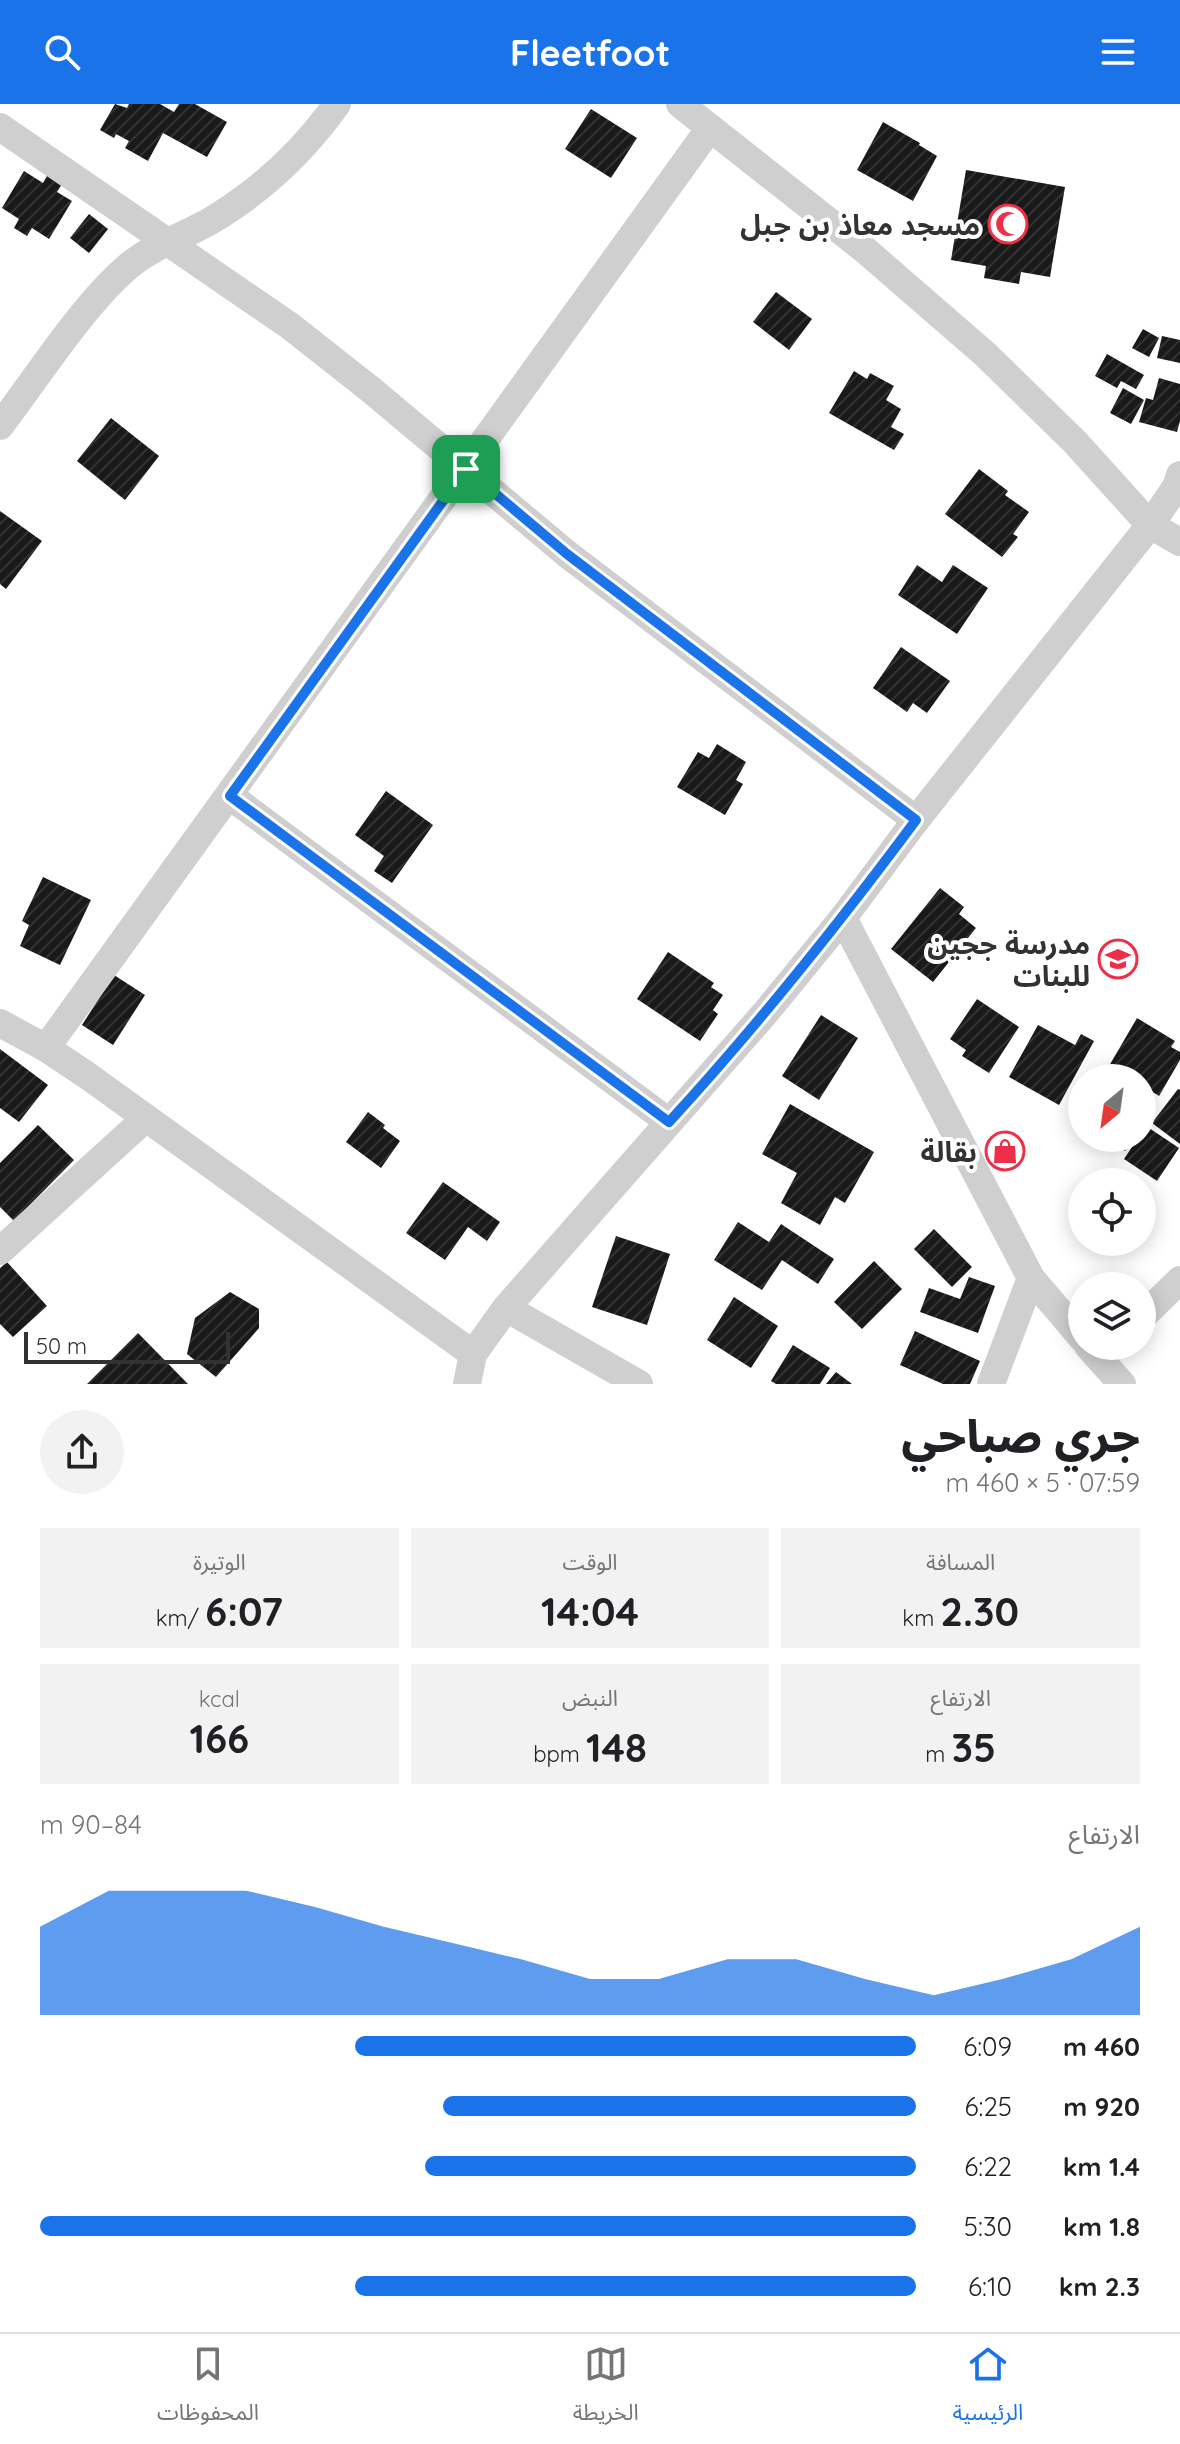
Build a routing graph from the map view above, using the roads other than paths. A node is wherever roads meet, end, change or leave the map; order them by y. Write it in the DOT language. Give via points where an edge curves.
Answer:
graph roads {
  1 [pos="337,104"];
  2 [pos="680,104"];
  3 [pos="0,127"];
  4 [pos="710,128"];
  5 [pos="166,241"];
  6 [pos="0,426"];
  7 [pos="466,469"];
  8 [pos="1180,475"];
  9 [pos="1150,525"];
  10 [pos="1180,542"];
  11 [pos="230,796"];
  12 [pos="916,820"];
  13 [pos="843,918"];
  14 [pos="0,1023"];
  15 [pos="46,1048"];
  16 [pos="146,1118"];
  17 [pos="669,1122"];
  18 [pos="0,1251"];
  19 [pos="1031,1278"];
  20 [pos="1180,1280"];
  21 [pos="1156,1303"];
  22 [pos="506,1308"];
  23 [pos="1068,1317"];
  24 [pos="473,1354"];
  25 [pos="1105,1360"];
  26 [pos="467,1384"];
  27 [pos="639,1384"];
  28 [pos="991,1384"];
  29 [pos="1122,1384"];
  1 -- 5 [label="street" via="253,193"];
  2 -- 4 [label="street"];
  3 -- 5 [label="street"];
  4 -- 7 [label="street"];
  4 -- 9 [label="street" via="865,250 986,355"];
  5 -- 6 [label="street" via="129,266 101,294"];
  5 -- 7 [label="street" via="290,326"];
  7 -- 11 [label="street"];
  7 -- 12 [label="street" via="567,554"];
  8 -- 9 [label="street"];
  9 -- 10 [label="street"];
  9 -- 12 [label="street"];
  11 -- 15 [label="street"];
  11 -- 17 [label="street"];
  12 -- 13 [label="street"];
  13 -- 17 [label="street"];
  13 -- 19 [label="street"];
  14 -- 15 [label="street"];
  15 -- 16 [label="street"];
  16 -- 18 [label="street"];
  16 -- 24 [label="street"];
  17 -- 22 [label="street"];
  19 -- 23 [label="street"];
  19 -- 28 [label="street"];
  20 -- 21 [label="street"];
  22 -- 24 [label="street"];
  22 -- 27 [label="street"];
  24 -- 26 [label="street"];
  25 -- 29 [label="street"];
}
